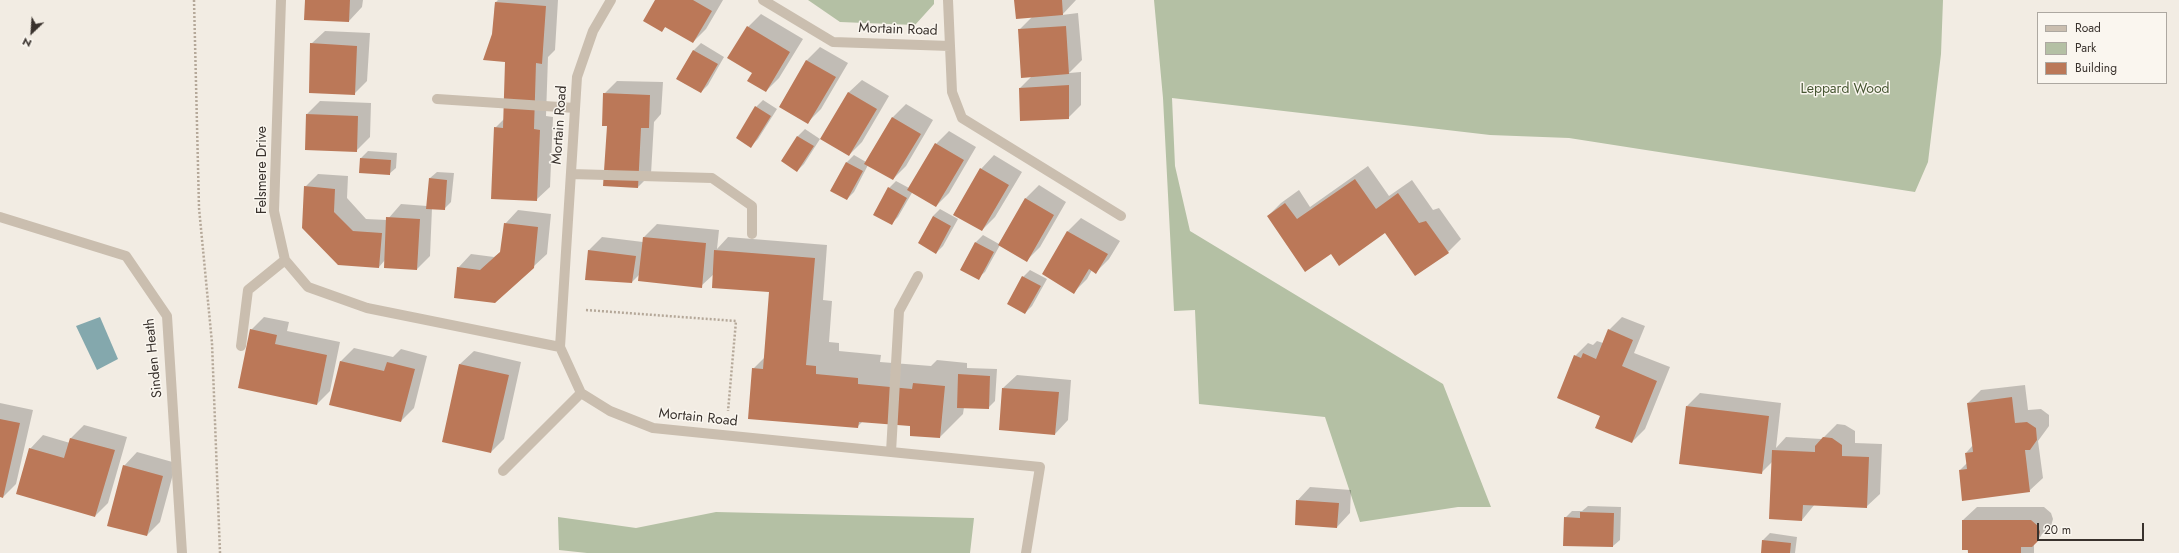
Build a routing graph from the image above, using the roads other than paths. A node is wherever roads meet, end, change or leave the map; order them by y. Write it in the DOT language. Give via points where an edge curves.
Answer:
graph roads {
  1 [pos="281,0"];
  2 [pos="611,0"];
  3 [pos="763,0"];
  4 [pos="948,0"];
  5 [pos="950,46"];
  6 [pos="437,99"];
  7 [pos="575,108"];
  8 [pos="571,174"];
  9 [pos="1121,216"];
  10 [pos="0,217"];
  11 [pos="752,234"];
  12 [pos="285,260"];
  13 [pos="918,276"];
  14 [pos="240,346"];
  15 [pos="560,347"];
  16 [pos="581,393"];
  17 [pos="891,452"];
  18 [pos="504,471"];
  19 [pos="182,553"];
  20 [pos="1026,553"];
  1 -- 12 [label="street, Felsmere Drive" via="274,211"];
  2 -- 7 [label="street, Mortain Road" via="593,31 577,78"];
  3 -- 5 [label="street, Mortain Road" via="833,42"];
  4 -- 5 [label="street"];
  5 -- 9 [label="street, Mortain Road" via="952,92 962,118"];
  6 -- 7 [label="street"];
  7 -- 8 [label="street, Mortain Road"];
  8 -- 11 [label="street" via="712,178 752,206"];
  8 -- 15 [label="street, Mortain Road"];
  10 -- 19 [label="street, Sinden Heath" via="126,256 167,316"];
  12 -- 14 [label="street" via="248,290"];
  12 -- 15 [label="street, Felsmere Drive" via="308,287 367,308"];
  13 -- 17 [label="street" via="899,311"];
  15 -- 16 [label="street, Mortain Road"];
  16 -- 17 [label="street, Mortain Road" via="610,410 653,428"];
  16 -- 18 [label="street"];
  17 -- 20 [label="street, Mortain Road" via="1040,467"];
}
